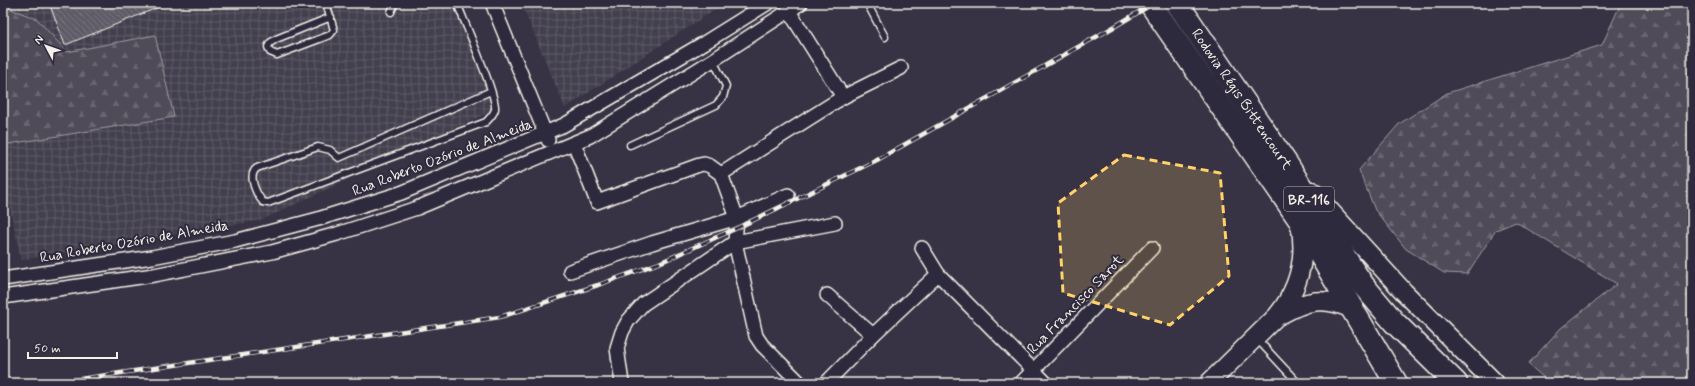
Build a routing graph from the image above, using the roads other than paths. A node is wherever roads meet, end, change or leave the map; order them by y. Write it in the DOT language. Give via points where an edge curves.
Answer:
graph roads {
  1 [pos="326,3"];
  2 [pos="395,3"];
  3 [pos="458,3"];
  4 [pos="492,3"];
  5 [pos="768,3"];
  6 [pos="801,3"];
  7 [pos="867,3"];
  8 [pos="1150,3"];
  9 [pos="1177,3"];
  10 [pos="789,11"];
  11 [pos="391,12"];
  12 [pos="331,17"];
  13 [pos="884,37"];
  14 [pos="704,43"];
  15 [pos="714,60"];
  16 [pos="901,68"];
  17 [pos="491,91"];
  18 [pos="842,97"];
  19 [pos="546,134"];
  20 [pos="574,143"];
  21 [pos="630,145"];
  22 [pos="553,151"];
  23 [pos="501,152"];
  24 [pos="1288,166"];
  25 [pos="509,170"];
  26 [pos="721,174"];
  27 [pos="788,194"];
  28 [pos="383,199"];
  29 [pos="389,218"];
  30 [pos="737,218"];
  31 [pos="1299,220"];
  32 [pos="835,223"];
  33 [pos="266,233"];
  34 [pos="735,242"];
  35 [pos="922,248"];
  36 [pos="1152,248"];
  37 [pos="192,250"];
  38 [pos="272,252"];
  39 [pos="152,258"];
  40 [pos="196,268"];
  41 [pos="570,271"];
  42 [pos="938,274"];
  43 [pos="154,275"];
  44 [pos="3,279"];
  45 [pos="827,295"];
  46 [pos="3,297"];
  47 [pos="1352,309"];
  48 [pos="1277,316"];
  49 [pos="873,335"];
  50 [pos="1256,338"];
  51 [pos="1033,370"];
  52 [pos="622,383"];
  53 [pos="800,383"];
  54 [pos="826,383"];
  55 [pos="1021,383"];
  56 [pos="1046,383"];
  57 [pos="1209,383"];
  58 [pos="1298,383"];
  59 [pos="1396,383"];
  60 [pos="1456,383"];
  61 [pos="1495,383"];
  1 -- 12 [label="lane"];
  2 -- 11 [label="lane"];
  3 -- 17 [label="lane"];
  4 -- 19 [label="street"];
  5 -- 14 [label="street, Rua Roberto Ozório de Almeida"];
  6 -- 10 [label="street"];
  7 -- 13 [label="lane"];
  8 -- 31 [label="highway, Rodovia Régis Bittencourt / BR-116"];
  9 -- 24 [label="highway, Rodovia Régis Bittencourt / BR-116"];
  10 -- 15 [label="street"];
  10 -- 18 [label="street"];
  12 -- 12 [label="lane" via="334,30 330,35 277,55 270,52 268,47 276,39"];
  14 -- 15 [label="street"];
  14 -- 19 [label="street, Rua Roberto Ozório de Almeida"];
  15 -- 20 [label="street" via="602,130"];
  15 -- 21 [label="lane" via="726,86 723,97 716,105"];
  16 -- 18 [label="street"];
  17 -- 17 [label="lane" via="495,108 486,122 268,203 263,202 256,190 252,175 257,168 318,147 330,150 339,158"];
  18 -- 26 [label="street"];
  19 -- 22 [label="street"];
  19 -- 23 [label="street, Rua Roberto Ozório de Almeida"];
  20 -- 22 [label="street"];
  20 -- 26 [label="street" via="597,202 699,165 710,166"];
  22 -- 25 [label="street"];
  23 -- 25 [label="street"];
  23 -- 28 [label="street, Rua Roberto Ozório de Almeida"];
  24 -- 60 [label="highway, Rodovia Régis Bittencourt / BR-116" via="1351,267 1375,300"];
  24 -- 61 [label="main road" via="1404,292"];
  25 -- 29 [label="street"];
  26 -- 30 [label="street"];
  27 -- 30 [label="street"];
  28 -- 29 [label="street"];
  28 -- 33 [label="street, Rua Roberto Ozório de Almeida"];
  29 -- 38 [label="street"];
  30 -- 34 [label="street"];
  30 -- 41 [label="street"];
  31 -- 47 [label="highway, Rodovia Régis Bittencourt / BR-116"];
  31 -- 48 [label="main road" via="1303,237 1302,265 1293,292"];
  32 -- 34 [label="street"];
  33 -- 37 [label="street, Rua Roberto Ozório de Almeida"];
  33 -- 38 [label="street"];
  34 -- 52 [label="street" via="643,304 628,321 617,348"];
  34 -- 53 [label="street" via="756,336"];
  35 -- 42 [label="street"];
  36 -- 51 [label="street, Rua Francisco Sarot"];
  37 -- 39 [label="street, Rua Roberto Ozório de Almeida"];
  37 -- 40 [label="street"];
  38 -- 40 [label="street"];
  39 -- 43 [label="street"];
  39 -- 44 [label="street, Rua Roberto Ozório de Almeida"];
  40 -- 43 [label="street"];
  42 -- 49 [label="street"];
  42 -- 51 [label="street"];
  43 -- 46 [label="street"];
  45 -- 49 [label="street"];
  47 -- 48 [label="main road" via="1331,302 1308,302"];
  47 -- 59 [label="highway, Rodovia Régis Bittencourt / BR-116"];
  48 -- 50 [label="main road"];
  49 -- 54 [label="street"];
  50 -- 57 [label="main road"];
  50 -- 58 [label="lane"];
  51 -- 55 [label="street, Rua Francisco Sarot"];
  51 -- 56 [label="street"];
}
